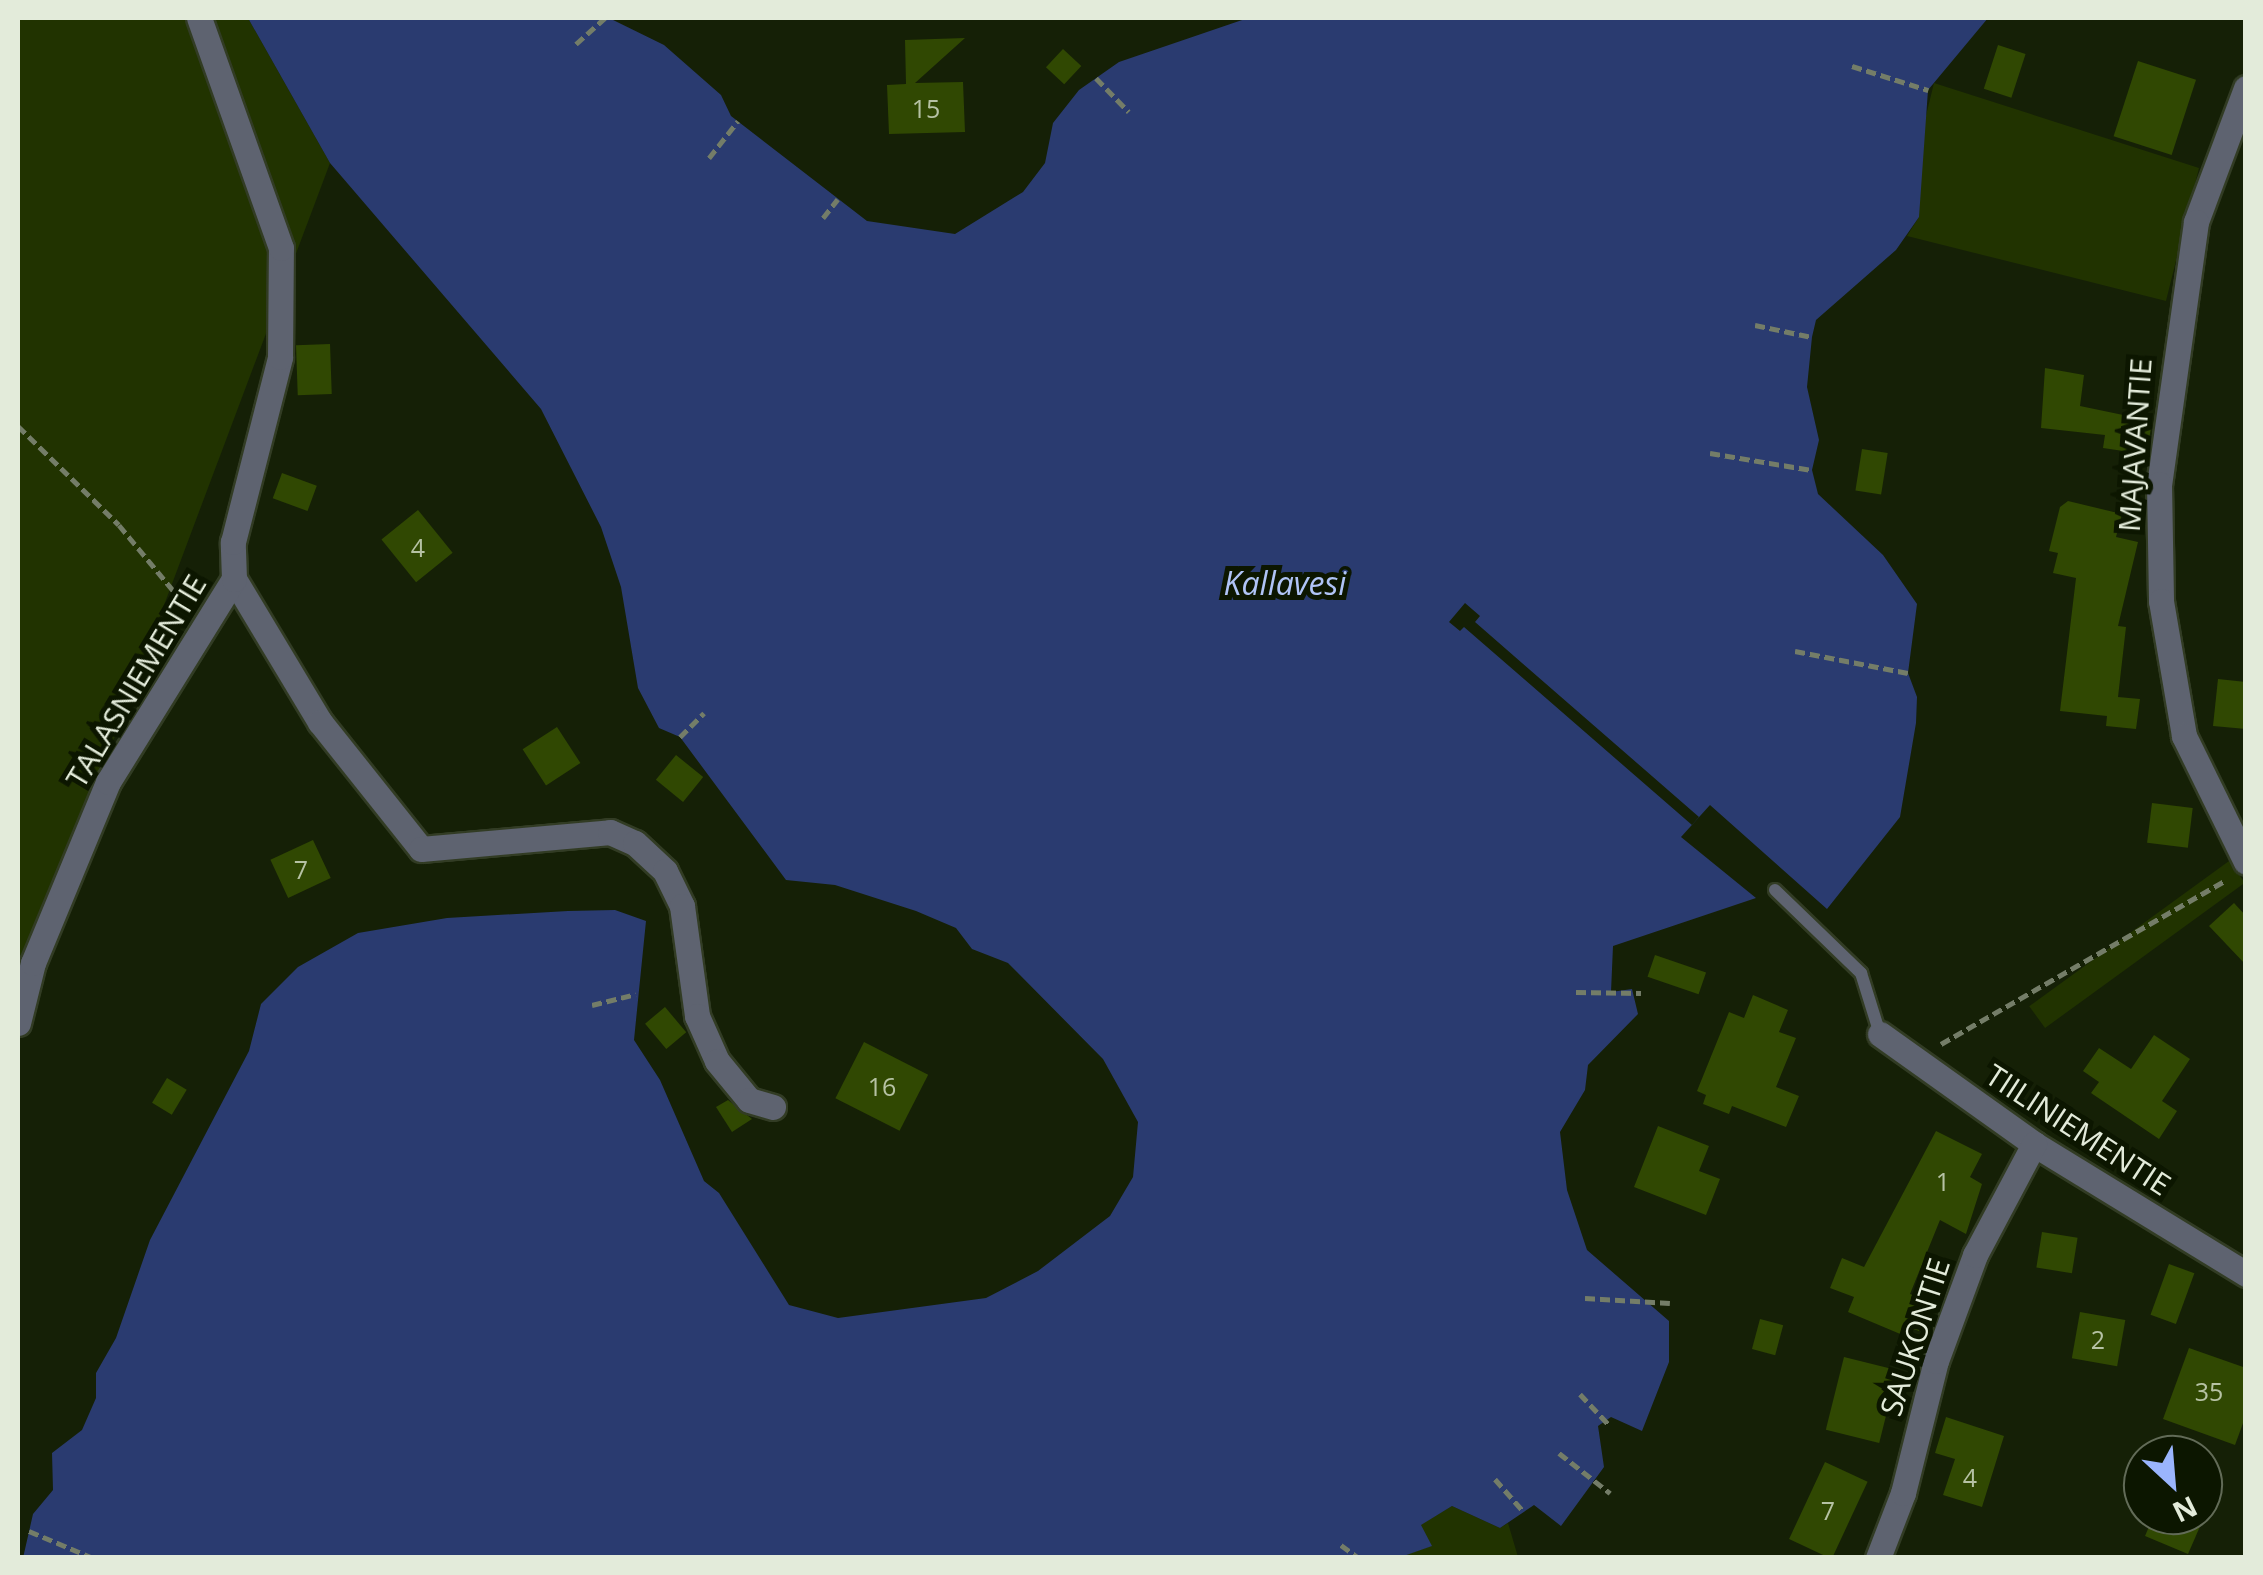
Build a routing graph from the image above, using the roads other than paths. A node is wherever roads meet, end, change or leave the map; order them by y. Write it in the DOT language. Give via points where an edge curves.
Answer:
graph roads {
  1 [pos="200,18"];
  2 [pos="2246,88"];
  3 [pos="234,578"];
  4 [pos="2237,870"];
  5 [pos="1775,890"];
  6 [pos="18,1023"];
  7 [pos="1880,1034"];
  8 [pos="773,1107"];
  9 [pos="2034,1144"];
  10 [pos="2246,1274"];
  11 [pos="1878,1558"];
  1 -- 3 [label="street, TALASNIEMENTIE" via="281,248 280,357 234,542"];
  2 -- 4 [label="street, MAJAVANTIE" via="2196,222 2159,484 2161,601 2184,736"];
  3 -- 6 [label="street, TALASNIEMENTIE" via="108,782 34,963"];
  3 -- 8 [label="street" via="320,722 421,849 610,832 636,844 664,871 682,906 697,1016 717,1061 749,1100"];
  5 -- 7 [label="lane" via="1860,973"];
  7 -- 9 [label="street, TIILINIEMENTIE"];
  9 -- 10 [label="street, TIILINIEMENTIE"];
  9 -- 11 [label="street, SAUKONTIE" via="1975,1256 1936,1361"];
}
